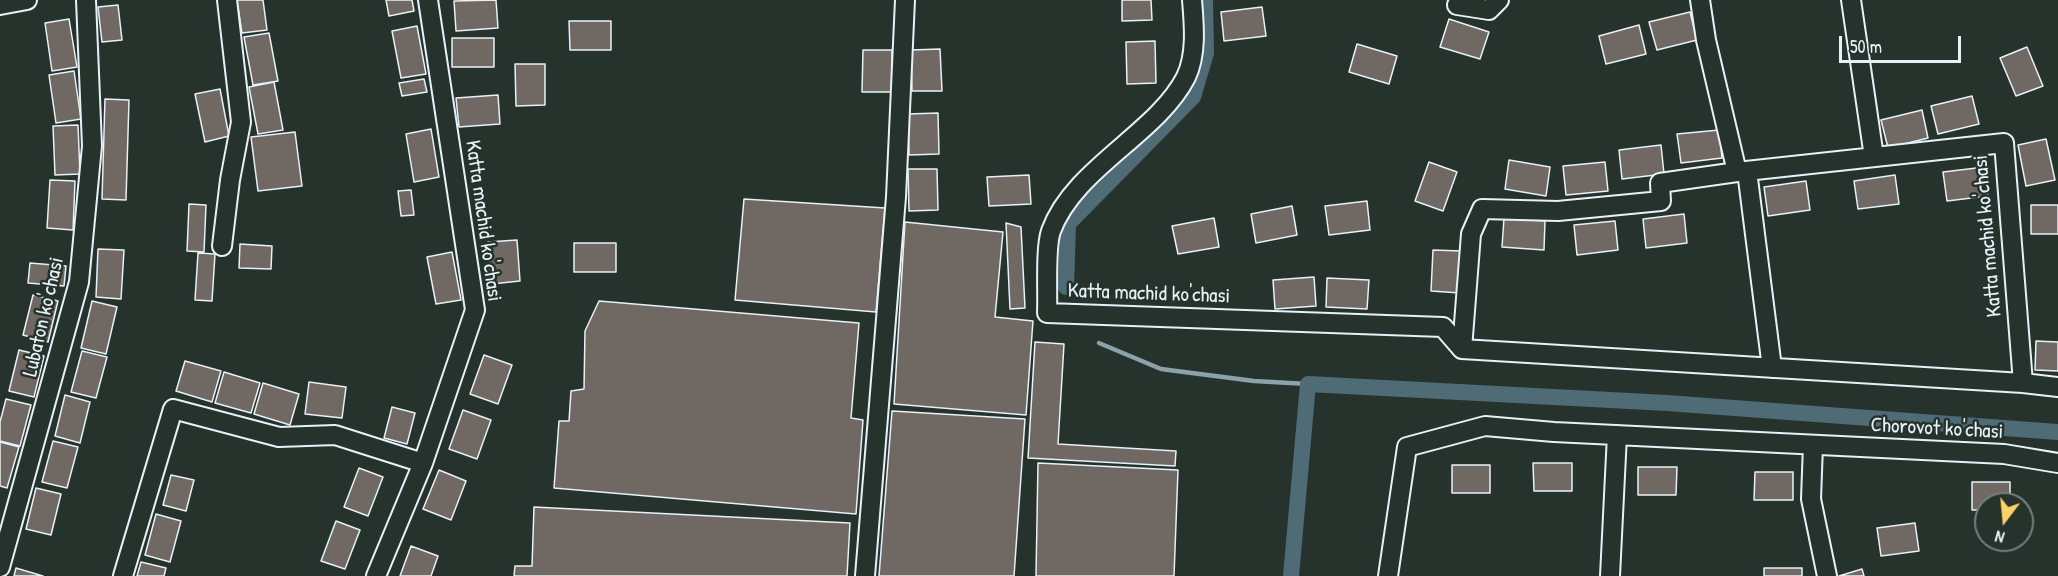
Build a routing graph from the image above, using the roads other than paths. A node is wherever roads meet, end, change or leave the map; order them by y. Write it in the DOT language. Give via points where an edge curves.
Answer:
graph roads {
  1 [pos="27,0"];
  2 [pos="86,0"];
  3 [pos="227,0"];
  4 [pos="428,0"];
  5 [pos="905,0"];
  6 [pos="1192,0"];
  7 [pos="1498,0"];
  8 [pos="1700,0"];
  9 [pos="1851,0"];
  10 [pos="0,5"];
  11 [pos="1457,5"];
  12 [pos="1874,157"];
  13 [pos="1742,171"];
  14 [pos="222,246"];
  15 [pos="1462,349"];
  16 [pos="1772,368"];
  17 [pos="2023,383"];
  18 [pos="2058,387"];
  19 [pos="1617,435"];
  20 [pos="1812,445"];
  21 [pos="423,463"];
  22 [pos="2058,463"];
  23 [pos="0,567"];
  24 [pos="123,576"];
  25 [pos="376,576"];
  26 [pos="865,576"];
  27 [pos="1388,576"];
  28 [pos="1610,576"];
  29 [pos="1827,576"];
  1 -- 10 [label="street"];
  2 -- 23 [label="street, Lubaton ko'chasi" via="92,146 79,282"];
  3 -- 14 [label="street" via="241,122"];
  4 -- 21 [label="street, Katta machid ko'chasi" via="475,310"];
  5 -- 26 [label="street" via="896,197"];
  6 -- 15 [label="street, Katta machid ko'chasi" via="1194,36 1186,76 1164,106 1094,172 1060,211 1049,234 1047,313 1443,327"];
  7 -- 11 [label="street" via="1489,10"];
  8 -- 13 [label="street" via="1706,40"];
  9 -- 12 [label="street"];
  12 -- 13 [label="street, Katta machid ko'chasi"];
  12 -- 17 [label="street, Katta machid ko'chasi" via="2004,143"];
  13 -- 15 [label="street, Katta machid ko'chasi" via="1660,183 1661,201 1558,211 1482,209 1471,234"];
  13 -- 16 [label="street"];
  15 -- 16 [label="street"];
  16 -- 17 [label="street"];
  17 -- 18 [label="street"];
  19 -- 20 [label="street, Chorovot ko'chasi"];
  19 -- 27 [label="street, Chorovot ko'chasi" via="1485,426 1407,447"];
  19 -- 28 [label="street"];
  20 -- 22 [label="street, Chorovot ko'chasi" via="2004,454"];
  20 -- 29 [label="street" via="1811,499"];
  21 -- 24 [label="street" via="335,435 279,437 173,409"];
  21 -- 25 [label="street, Katta machid ko'chasi"];
}
